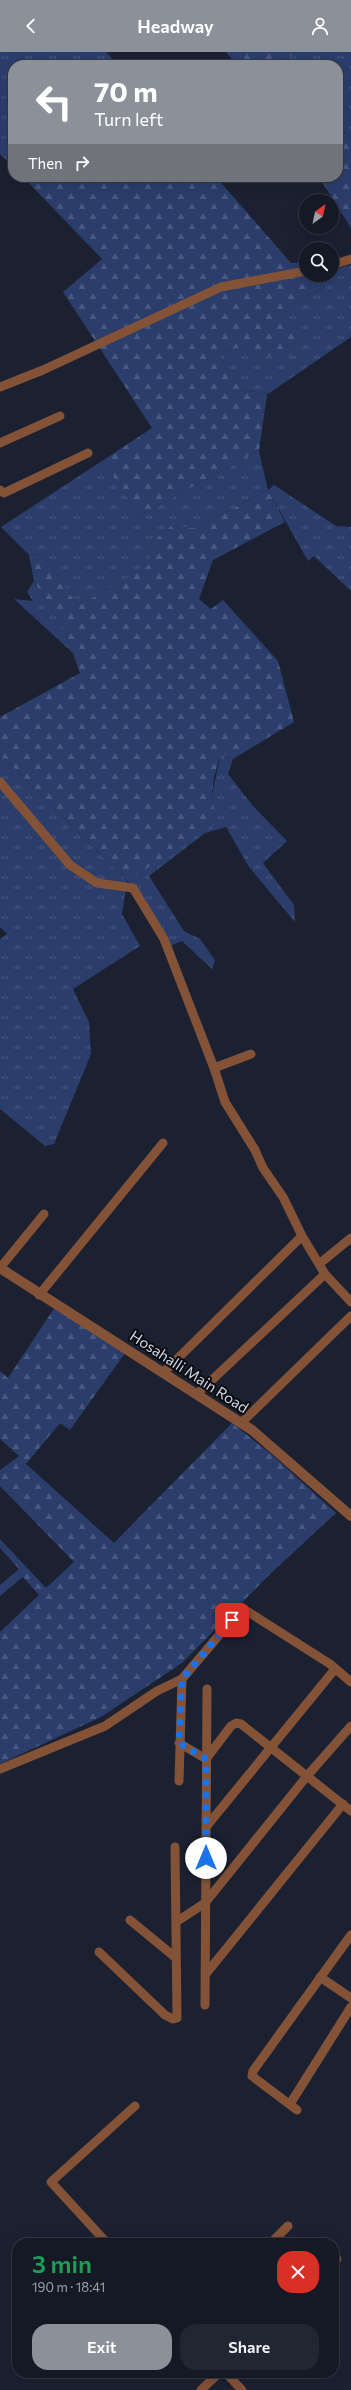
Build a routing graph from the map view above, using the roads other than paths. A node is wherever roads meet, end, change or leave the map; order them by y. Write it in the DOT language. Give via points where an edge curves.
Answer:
graph roads {
  1 [pos="351,259"];
  2 [pos="339,263"];
  3 [pos="299,272"];
  4 [pos="0,388"];
  5 [pos="60,416"];
  6 [pos="0,443"];
  7 [pos="88,453"];
  8 [pos="0,490"];
  9 [pos="0,782"];
  10 [pos="251,1054"];
  11 [pos="214,1068"];
  12 [pos="163,1143"];
  13 [pos="44,1214"];
  14 [pos="302,1236"];
  15 [pos="351,1238"];
  16 [pos="319,1264"];
  17 [pos="0,1268"];
  18 [pos="325,1274"];
  19 [pos="39,1295"];
  20 [pos="351,1302"];
  21 [pos="351,1316"];
  22 [pos="164,1372"];
  23 [pos="197,1394"];
  24 [pos="241,1423"];
  25 [pos="351,1516"];
  26 [pos="335,1669"];
  27 [pos="182,1679"];
  28 [pos="351,1682"];
  29 [pos="207,1689"];
  30 [pos="351,1726"];
  31 [pos="179,1743"];
  32 [pos="272,1748"];
  33 [pos="206,1759"];
  34 [pos="0,1769"];
  35 [pos="307,1776"];
  36 [pos="179,1781"];
  37 [pos="343,1804"];
  38 [pos="351,1811"];
  39 [pos="206,1827"];
  40 [pos="175,1847"];
  41 [pos="205,1904"];
  42 [pos="130,1920"];
  43 [pos="176,1922"];
  44 [pos="351,1935"];
  45 [pos="99,1952"];
  46 [pos="176,1958"];
  47 [pos="205,1975"];
  48 [pos="320,1977"];
  49 [pos="351,1998"];
  50 [pos="205,2005"];
  51 [pos="351,2007"];
  52 [pos="136,2106"];
  53 [pos="288,2226"];
  54 [pos="102,2238"];
  55 [pos="276,2238"];
  56 [pos="214,2378"];
  57 [pos="231,2378"];
  58 [pos="201,2390"];
  59 [pos="242,2390"];
  1 -- 2 [label="street"];
  3 -- 4 [label="street" via="221,287"];
  5 -- 6 [label="street"];
  7 -- 8 [label="street" via="4,493"];
  9 -- 11 [label="street" via="70,865 97,883 133,888 141,898 164,939"];
  10 -- 11 [label="street"];
  11 -- 14 [label="street" via="225,1102 283,1197"];
  12 -- 19 [label="street"];
  13 -- 17 [label="street"];
  14 -- 16 [label="street"];
  14 -- 22 [label="street"];
  15 -- 16 [label="street"];
  16 -- 18 [label="street"];
  17 -- 19 [label="street, Hosahalli Main Road"];
  18 -- 20 [label="street"];
  18 -- 23 [label="street"];
  19 -- 22 [label="street, Hosahalli Main Road"];
  21 -- 24 [label="street"];
  22 -- 23 [label="street, Hosahalli Main Road"];
  23 -- 24 [label="street, Hosahalli Main Road"];
  24 -- 25 [label="street, Hosahalli Main Road"];
  26 -- 27 [label="street" via="242,1608"];
  26 -- 28 [label="street"];
  26 -- 32 [label="street"];
  27 -- 31 [label="street"];
  27 -- 34 [label="street" via="157,1691 104,1726"];
  29 -- 33 [label="street"];
  30 -- 35 [label="street"];
  31 -- 33 [label="street"];
  31 -- 36 [label="street"];
  32 -- 33 [label="street" via="246,1727 236,1723"];
  32 -- 35 [label="street"];
  32 -- 39 [label="street"];
  33 -- 39 [label="street"];
  35 -- 37 [label="street"];
  35 -- 41 [label="street"];
  37 -- 38 [label="street"];
  37 -- 47 [label="street"];
  39 -- 41 [label="street"];
  40 -- 43 [label="street"];
  41 -- 43 [label="street"];
  41 -- 47 [label="street"];
  42 -- 46 [label="street"];
  43 -- 46 [label="street"];
  44 -- 48 [label="street"];
  45 -- 46 [label="street" via="165,2015 173,2019 177,2018"];
  47 -- 50 [label="street"];
  48 -- 49 [label="street"];
  48 -- 51 [label="street" via="256,2065 252,2076 293,2107"];
  52 -- 54 [label="street" via="51,2182"];
  53 -- 55 [label="street"];
  56 -- 58 [label="street"];
  57 -- 59 [label="street"];
}
